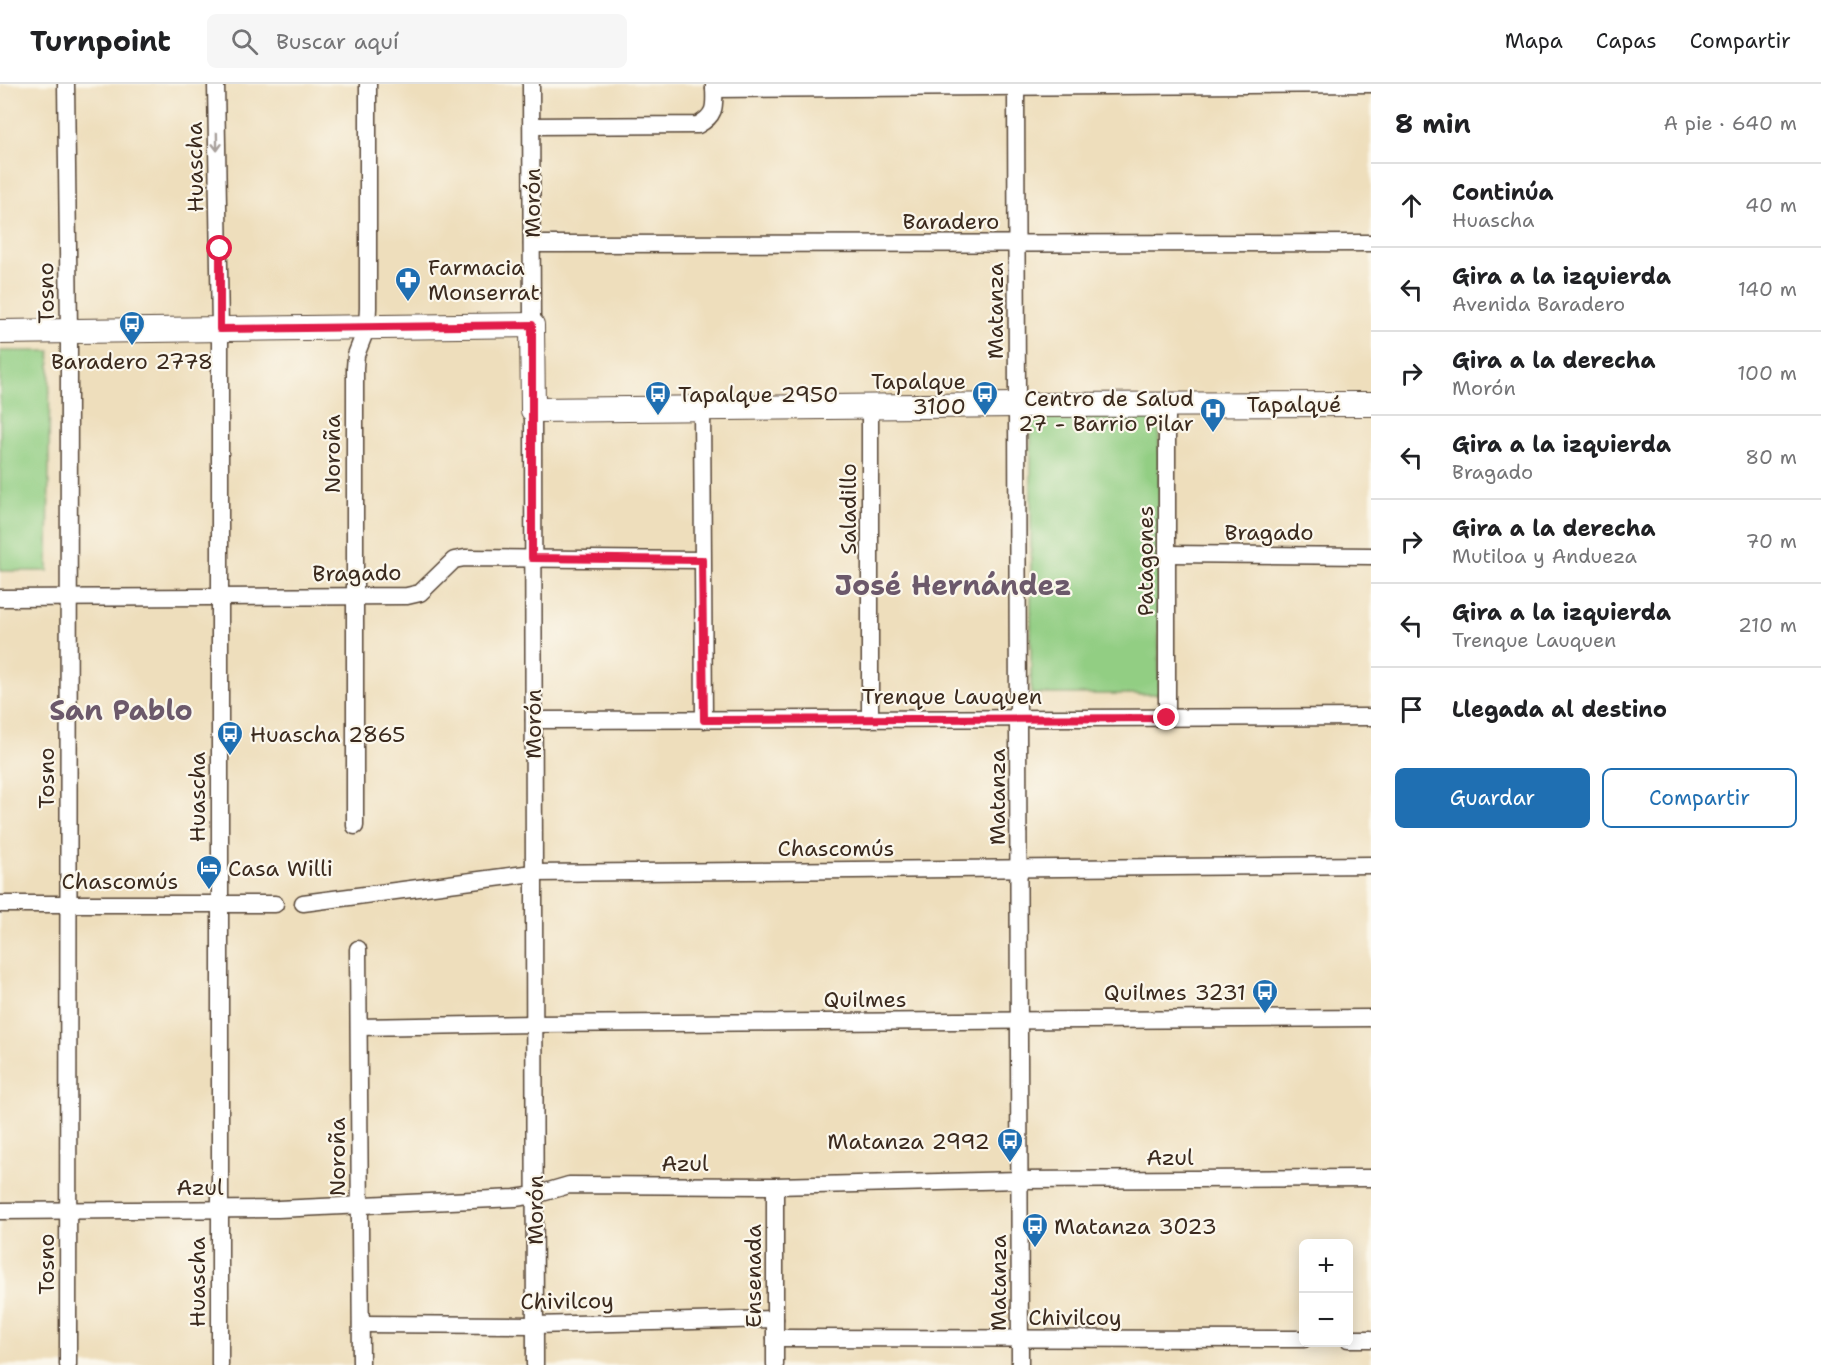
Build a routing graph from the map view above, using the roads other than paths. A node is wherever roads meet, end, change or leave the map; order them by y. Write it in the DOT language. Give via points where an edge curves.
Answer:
graph roads {
  1 [pos="66,84"];
  2 [pos="216,84"];
  3 [pos="368,84"];
  4 [pos="531,84"];
  5 [pos="1371,84"];
  6 [pos="1016,85"];
  7 [pos="714,87"];
  8 [pos="532,126"];
  9 [pos="1017,243"];
  10 [pos="1371,243"];
  11 [pos="532,244"];
  12 [pos="532,325"];
  13 [pos="367,327"];
  14 [pos="220,329"];
  15 [pos="69,331"];
  16 [pos="0,332"];
  17 [pos="1371,404"];
  18 [pos="1018,405"];
  19 [pos="1167,405"];
  20 [pos="870,407"];
  21 [pos="702,408"];
  22 [pos="533,410"];
  23 [pos="1167,554"];
  24 [pos="1371,556"];
  25 [pos="532,558"];
  26 [pos="702,560"];
  27 [pos="219,597"];
  28 [pos="354,597"];
  29 [pos="0,598"];
  30 [pos="69,598"];
  31 [pos="1371,717"];
  32 [pos="1019,718"];
  33 [pos="1167,718"];
  34 [pos="870,719"];
  35 [pos="534,720"];
  36 [pos="704,720"];
  37 [pos="354,826"];
  38 [pos="1371,865"];
  39 [pos="1019,869"];
  40 [pos="533,873"];
  41 [pos="303,903"];
  42 [pos="0,904"];
  43 [pos="69,904"];
  44 [pos="220,904"];
  45 [pos="275,904"];
  46 [pos="358,949"];
  47 [pos="1371,1018"];
  48 [pos="1020,1020"];
  49 [pos="535,1024"];
  50 [pos="359,1027"];
  51 [pos="1371,1178"];
  52 [pos="1020,1180"];
  53 [pos="776,1186"];
  54 [pos="535,1195"];
  55 [pos="360,1204"];
  56 [pos="68,1210"];
  57 [pos="220,1210"];
  58 [pos="0,1211"];
  59 [pos="775,1319"];
  60 [pos="361,1324"];
  61 [pos="535,1325"];
  62 [pos="775,1338"];
  63 [pos="1299,1339"];
  64 [pos="1353,1339"];
  65 [pos="1371,1339"];
  66 [pos="1020,1340"];
  67 [pos="68,1365"];
  68 [pos="220,1365"];
  69 [pos="361,1365"];
  70 [pos="535,1365"];
  71 [pos="775,1365"];
  72 [pos="1020,1365"];
  1 -- 15 [label="street, Tosno"];
  2 -- 14 [label="street, Huascha, one-way"];
  3 -- 13 [label="street, Noroña"];
  4 -- 8 [label="street, Morón"];
  5 -- 6 [label="street"];
  6 -- 7 [label="street"];
  6 -- 9 [label="street, Matanza"];
  7 -- 8 [label="street" via="713,112 698,125"];
  8 -- 11 [label="street, Morón"];
  9 -- 10 [label="street, Baradero"];
  9 -- 11 [label="street, Baradero"];
  9 -- 18 [label="street, Matanza"];
  11 -- 12 [label="street, Morón"];
  12 -- 13 [label="main road"];
  12 -- 22 [label="main road, Morón"];
  13 -- 14 [label="main road"];
  13 -- 28 [label="street, Noroña" via="355,368"];
  14 -- 15 [label="main road"];
  14 -- 27 [label="street, Huascha"];
  15 -- 16 [label="main road"];
  15 -- 30 [label="street, Tosno"];
  17 -- 19 [label="main road, Tapalqué"];
  18 -- 19 [label="main road, Tapalqué"];
  18 -- 20 [label="main road, Tapalqué"];
  18 -- 32 [label="street, Matanza"];
  19 -- 23 [label="street, Patagones"];
  20 -- 21 [label="main road, Tapalqué"];
  20 -- 34 [label="street, Saladillo"];
  21 -- 22 [label="main road, Tapalqué"];
  21 -- 26 [label="street"];
  22 -- 25 [label="street, Morón"];
  23 -- 24 [label="street, Bragado"];
  23 -- 33 [label="street, Patagones"];
  25 -- 26 [label="street, Bragado"];
  25 -- 28 [label="street, Bragado" via="454,560 420,593"];
  25 -- 35 [label="street, Morón"];
  26 -- 36 [label="street"];
  27 -- 28 [label="street, Bragado"];
  27 -- 30 [label="street, Bragado"];
  27 -- 44 [label="street, Huascha"];
  28 -- 37 [label="street, Noroña"];
  29 -- 30 [label="street, Bragado"];
  30 -- 43 [label="street, Tosno"];
  31 -- 33 [label="street, Trenque Lauquen"];
  32 -- 33 [label="street, Trenque Lauquen"];
  32 -- 34 [label="street, Trenque Lauquen"];
  32 -- 39 [label="street, Matanza"];
  34 -- 36 [label="street, Trenque Lauquen"];
  35 -- 36 [label="street, Trenque Lauquen"];
  35 -- 40 [label="street, Morón"];
  38 -- 39 [label="street, Chascomús"];
  39 -- 40 [label="street, Chascomús"];
  39 -- 48 [label="street, Matanza"];
  40 -- 41 [label="street, Chascomús"];
  40 -- 49 [label="street, Morón"];
  42 -- 43 [label="street, Chascomús"];
  43 -- 44 [label="street, Chascomús"];
  43 -- 56 [label="street, Tosno"];
  44 -- 45 [label="street, Chascomús"];
  44 -- 57 [label="street, Huascha"];
  46 -- 50 [label="street, Noroña"];
  47 -- 48 [label="street, Quilmes"];
  48 -- 49 [label="street, Quilmes"];
  48 -- 52 [label="street, Matanza"];
  49 -- 50 [label="street, Quilmes"];
  49 -- 54 [label="street, Morón"];
  50 -- 55 [label="street, Noroña"];
  51 -- 52 [label="street, Azul"];
  52 -- 53 [label="street, Azul"];
  52 -- 66 [label="street, Matanza"];
  53 -- 54 [label="street, Azul" via="569,1185"];
  53 -- 59 [label="street, Ensenada"];
  54 -- 55 [label="street, Azul"];
  54 -- 61 [label="street, Morón"];
  55 -- 57 [label="street, Azul"];
  55 -- 60 [label="street, Noroña"];
  56 -- 57 [label="street, Azul"];
  56 -- 58 [label="street, Azul"];
  56 -- 67 [label="street, Tosno"];
  57 -- 68 [label="street, Huascha"];
  59 -- 61 [label="street, Chivilcoy"];
  59 -- 62 [label="street, Ensenada"];
  60 -- 61 [label="street, Chivilcoy"];
  60 -- 69 [label="street, Noroña"];
  61 -- 70 [label="street, Morón"];
  62 -- 66 [label="street, Chivilcoy"];
  62 -- 71 [label="street, Ensenada"];
  63 -- 66 [label="street, Chivilcoy"];
  64 -- 65 [label="street"];
  66 -- 72 [label="street, Matanza"];
}
